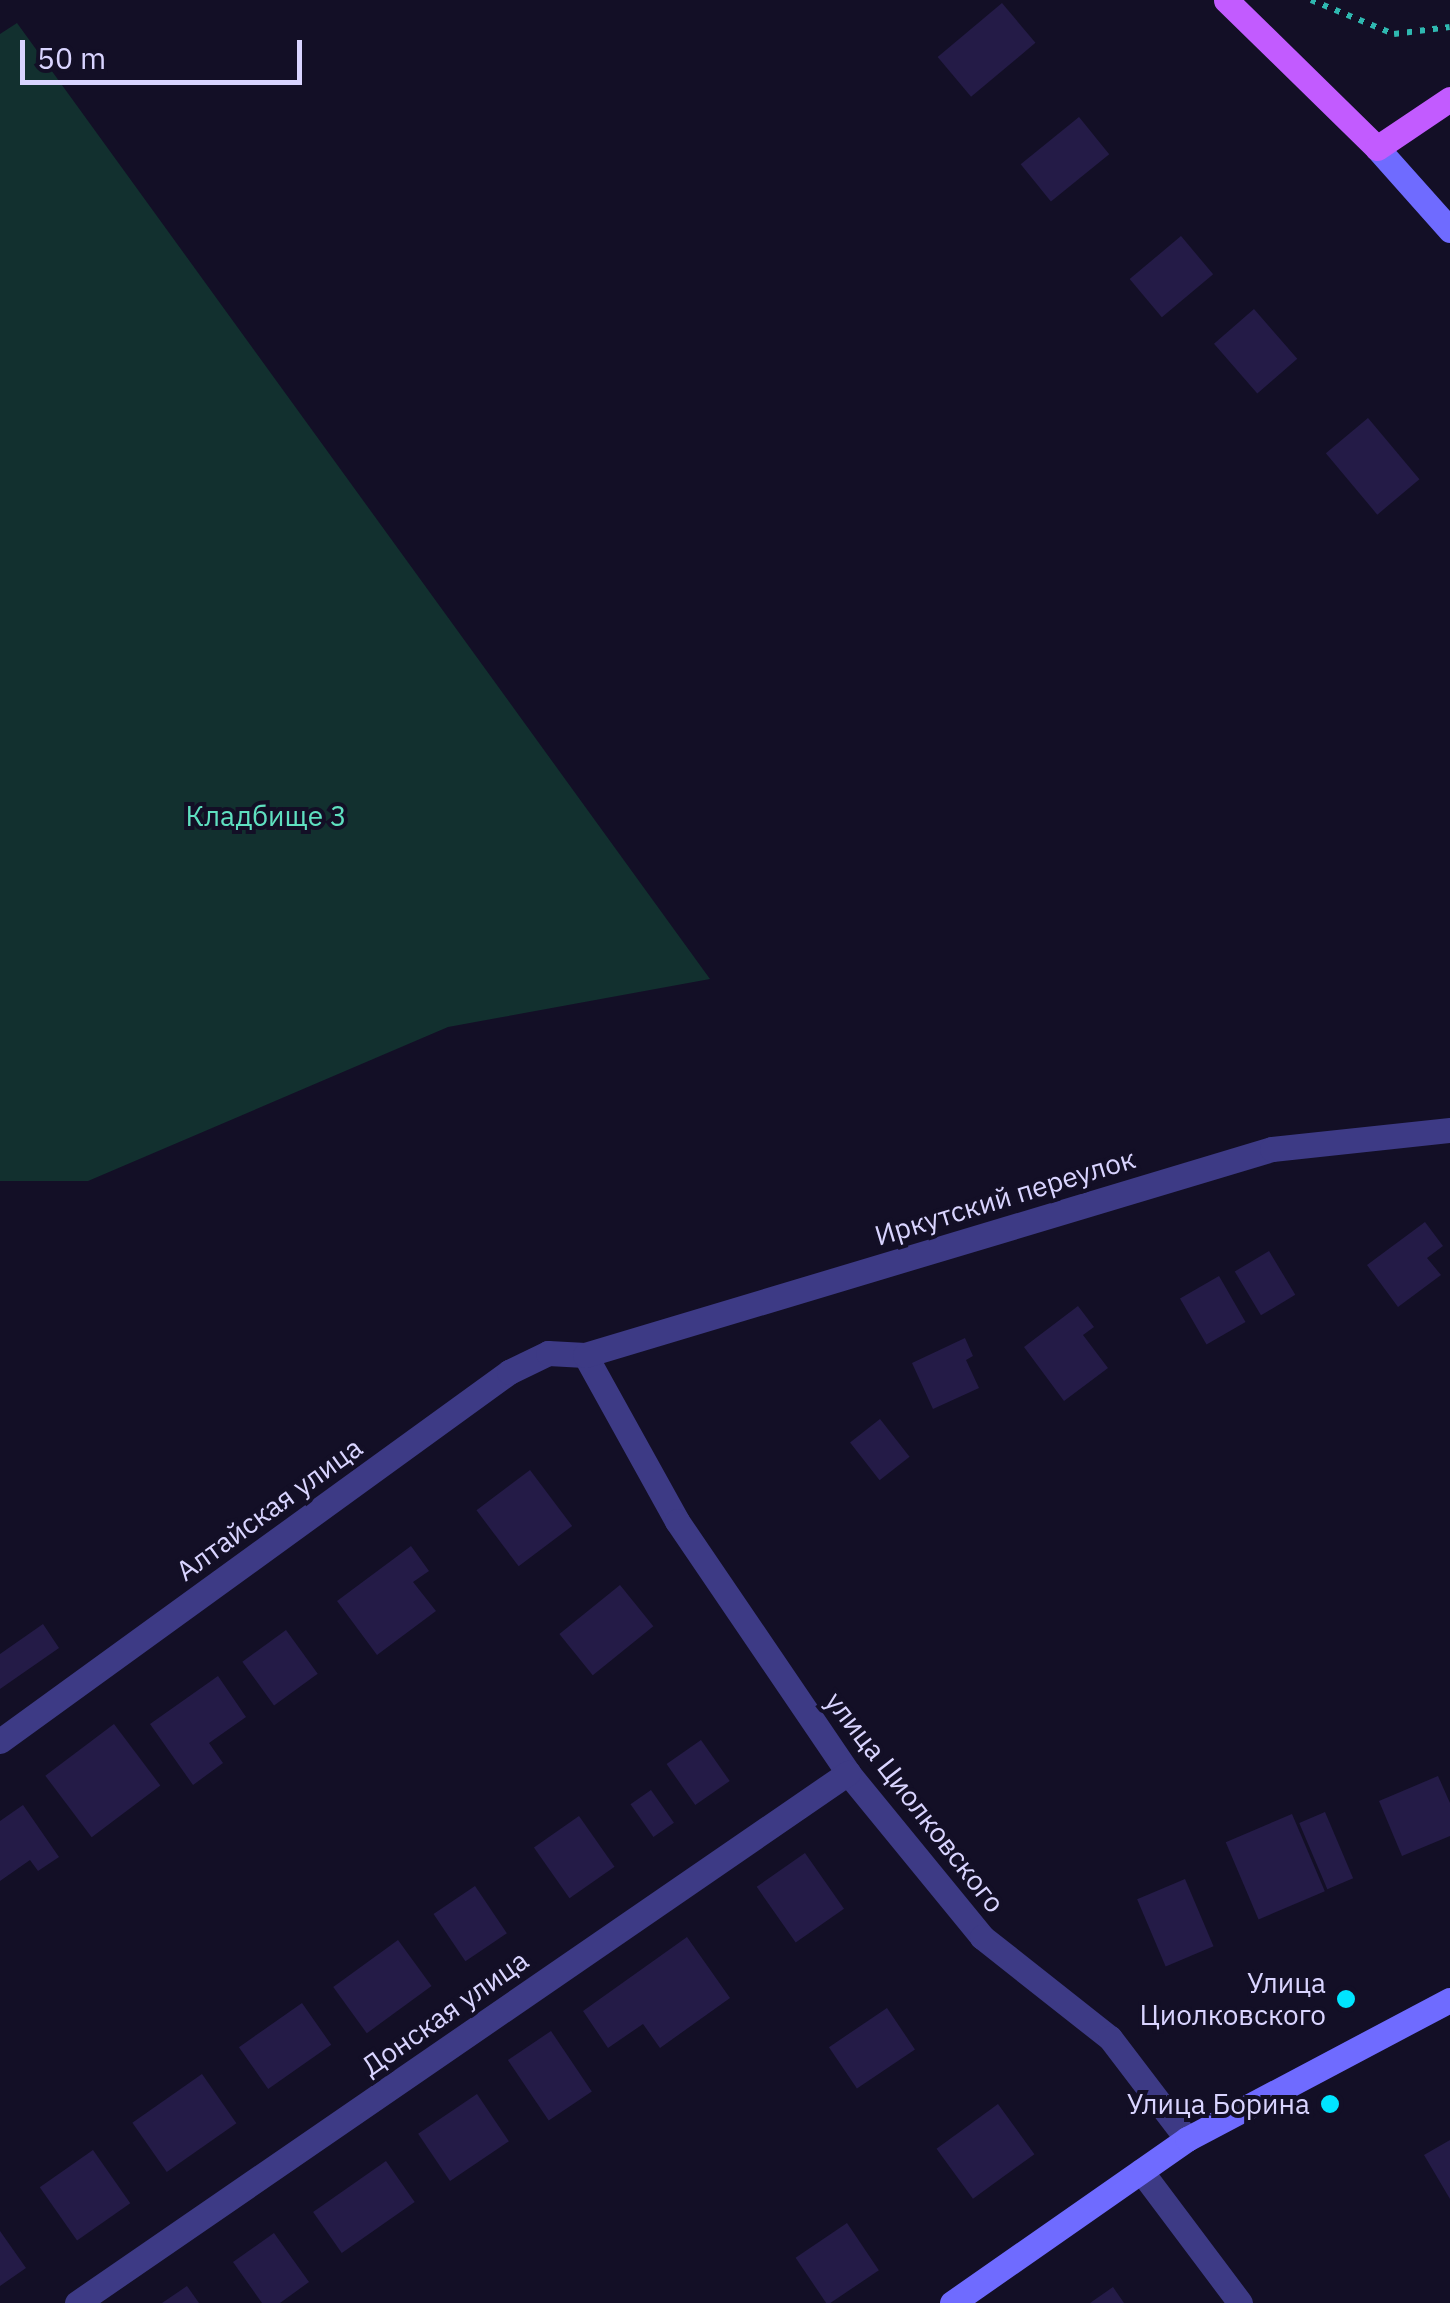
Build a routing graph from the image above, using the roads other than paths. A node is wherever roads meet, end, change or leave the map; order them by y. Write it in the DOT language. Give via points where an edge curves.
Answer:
graph roads {
  1 [pos="1226,0"];
  2 [pos="1450,99"];
  3 [pos="1377,148"];
  4 [pos="1450,230"];
  5 [pos="1450,1130"];
  6 [pos="585,1355"];
  7 [pos="0,1741"];
  8 [pos="848,1773"];
  9 [pos="1450,2000"];
  10 [pos="1187,2139"];
  11 [pos="1142,2171"];
  12 [pos="77,2303"];
  13 [pos="952,2303"];
  14 [pos="1240,2303"];
  1 -- 3 [label="main road"];
  2 -- 3 [label="main road"];
  3 -- 4 [label="street"];
  5 -- 6 [label="street, Иркутский переулок" via="1272,1149"];
  6 -- 7 [label="street, Алтайская улица" via="548,1352 509,1372"];
  6 -- 8 [label="street, улица Циолковского" via="677,1521"];
  8 -- 10 [label="street, улица Циолковского" via="982,1937 1110,2038"];
  8 -- 12 [label="street, Донская улица"];
  9 -- 10 [label="street"];
  10 -- 11 [label="street"];
  11 -- 13 [label="street"];
  11 -- 14 [label="street"];
}
